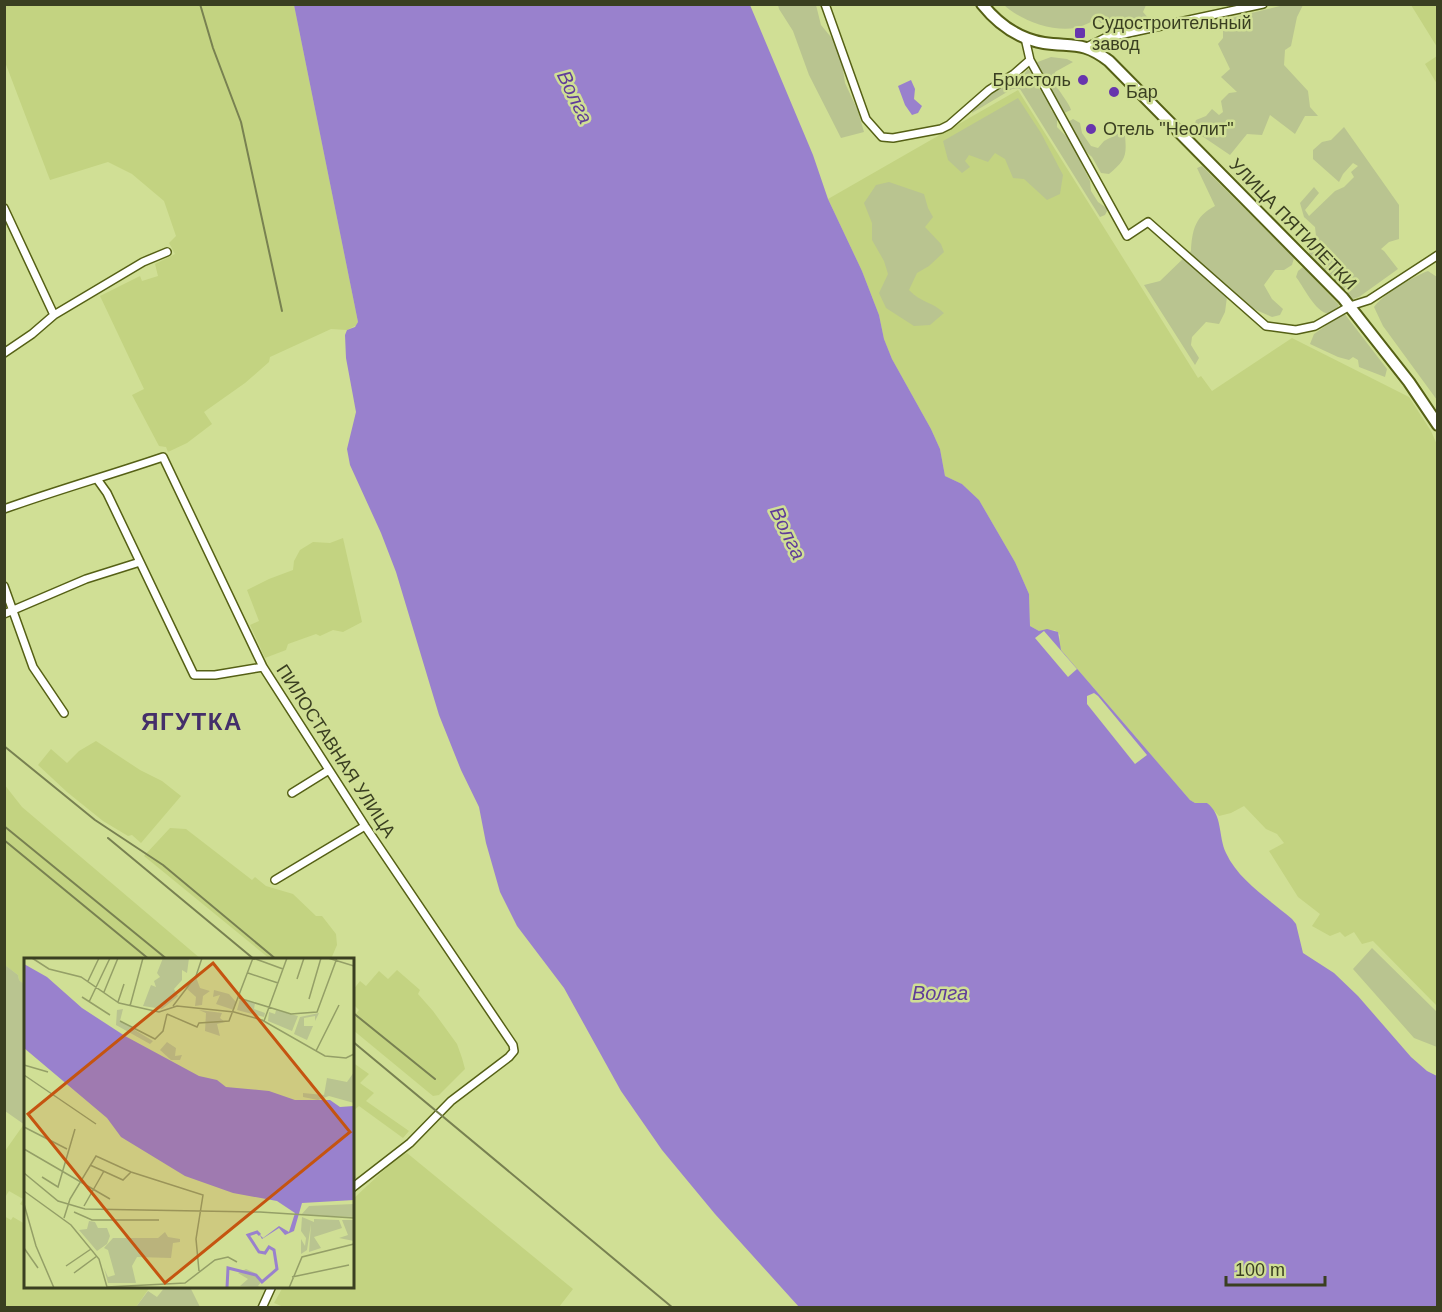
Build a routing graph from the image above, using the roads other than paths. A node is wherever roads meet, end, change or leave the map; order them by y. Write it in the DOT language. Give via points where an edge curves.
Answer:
graph roads {
  1 [pos="825,4"];
  2 [pos="982,4"];
  3 [pos="1263,4"];
  4 [pos="1025,38"];
  5 [pos="1087,47"];
  6 [pos="1030,60"];
  7 [pos="4,207"];
  8 [pos="167,252"];
  9 [pos="1435,257"];
  10 [pos="1437,267"];
  11 [pos="1350,306"];
  12 [pos="54,315"];
  13 [pos="4,353"];
  14 [pos="1437,425"];
  15 [pos="97,479"];
  16 [pos="4,509"];
  17 [pos="140,562"];
  18 [pos="4,586"];
  19 [pos="13,610"];
  20 [pos="4,614"];
  21 [pos="263,666"];
  22 [pos="64,713"];
  23 [pos="328,770"];
  24 [pos="292,793"];
  25 [pos="365,826"];
  26 [pos="275,880"];
  27 [pos="354,1186"];
  28 [pos="272,1288"];
  29 [pos="262,1308"];
  1 -- 6 [label="street" via="866,119 882,137 940,129 956,121"];
  2 -- 4 [label="main road, УЛИЦА ПЯТИЛЕТКИ" via="998,22"];
  3 -- 5 [label="street" via="1105,38"];
  4 -- 5 [label="main road, УЛИЦА ПЯТИЛЕТКИ"];
  4 -- 6 [label="street"];
  5 -- 11 [label="main road, УЛИЦА ПЯТИЛЕТКИ" via="1116,68"];
  6 -- 11 [label="street" via="1127,236 1148,222 1266,326 1296,330 1315,326"];
  7 -- 12 [label="street"];
  8 -- 12 [label="street" via="143,261"];
  9 -- 10 [label="street"];
  9 -- 11 [label="street" via="1368,300"];
  11 -- 14 [label="main road, УЛИЦА ПЯТИЛЕТКИ"];
  12 -- 13 [label="street"];
  15 -- 16 [label="street"];
  15 -- 17 [label="street"];
  15 -- 21 [label="street, ПИЛОСТАВНАЯ УЛИЦА" via="163,458"];
  17 -- 19 [label="street" via="86,579"];
  17 -- 21 [label="street" via="194,675"];
  18 -- 19 [label="street"];
  19 -- 20 [label="street"];
  19 -- 22 [label="street" via="33,668"];
  21 -- 23 [label="street, ПИЛОСТАВНАЯ УЛИЦА"];
  23 -- 24 [label="street"];
  23 -- 25 [label="street, ПИЛОСТАВНАЯ УЛИЦА"];
  25 -- 26 [label="street"];
  25 -- 27 [label="street, ПИЛОСТАВНАЯ УЛИЦА" via="514,1051 444,1107 410,1143"];
  28 -- 29 [label="street"];
}
